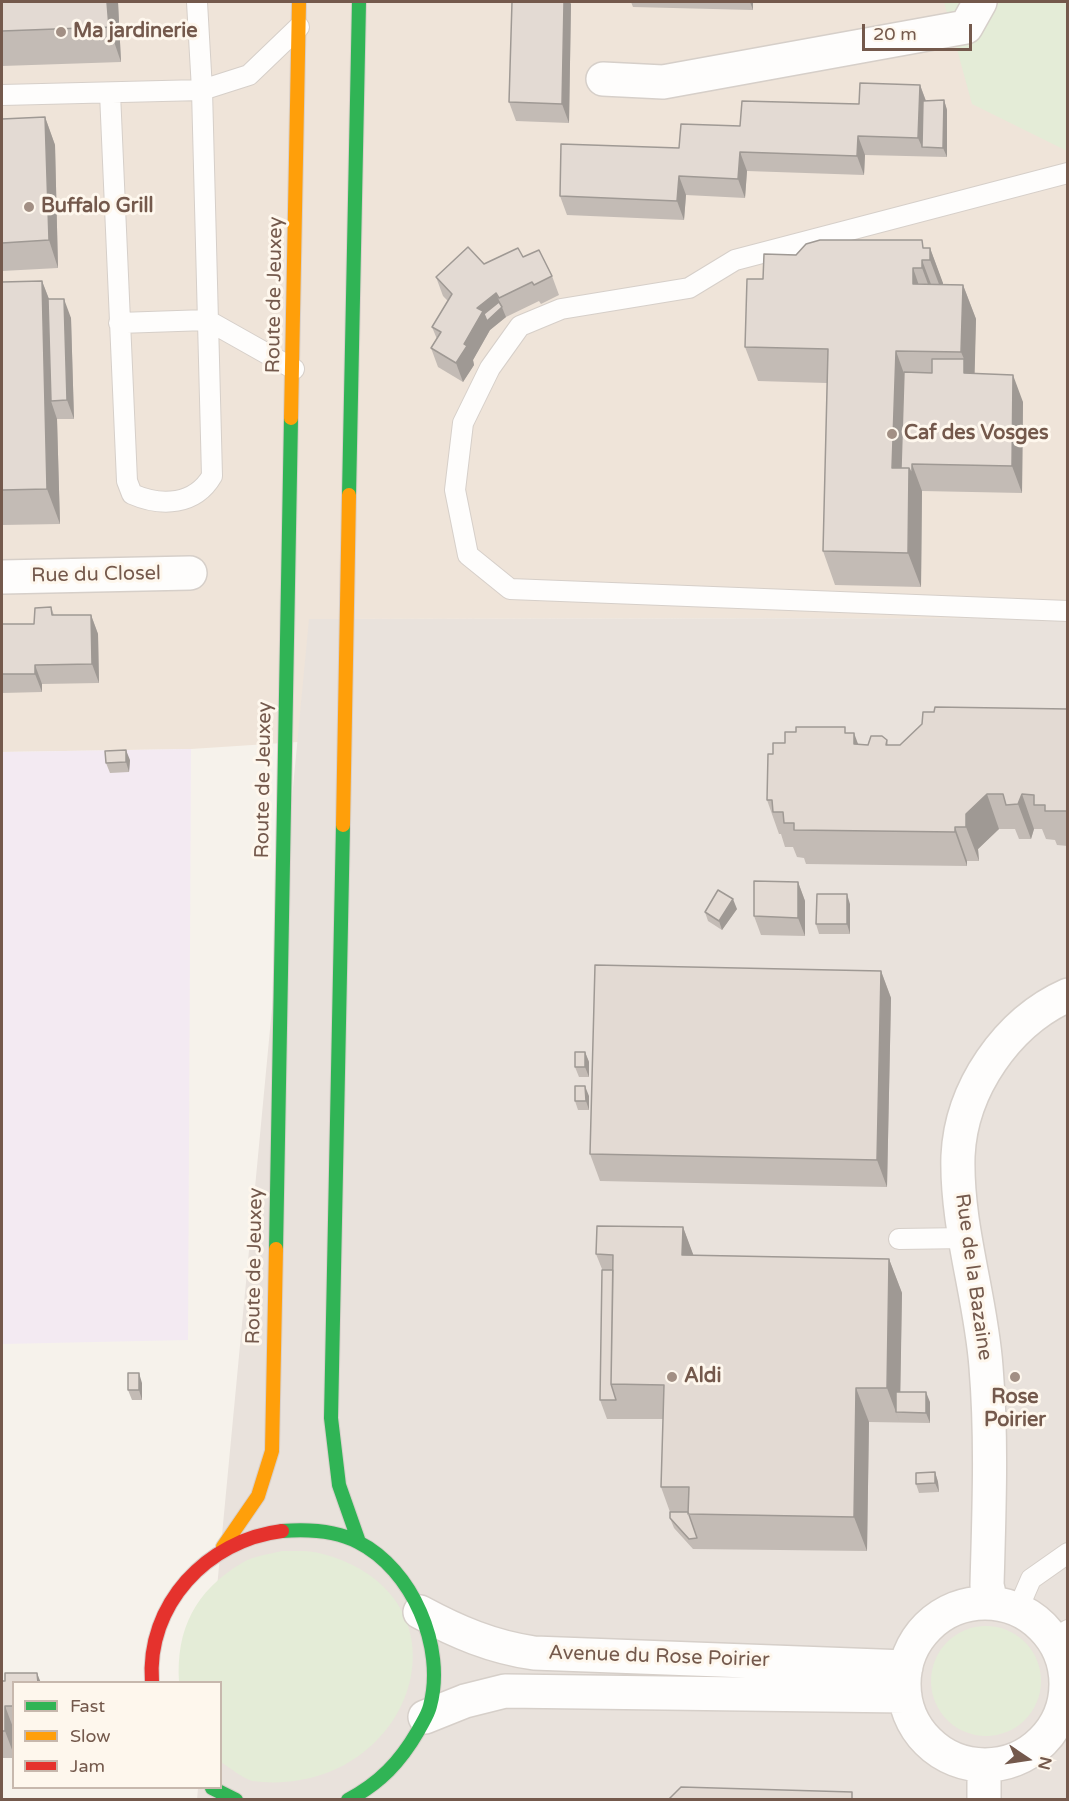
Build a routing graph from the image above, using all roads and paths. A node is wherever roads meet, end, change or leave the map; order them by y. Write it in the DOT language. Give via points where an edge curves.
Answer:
graph roads {
  1 [pos="197,2"];
  2 [pos="299,2"];
  3 [pos="359,2"];
  4 [pos="980,2"];
  5 [pos="299,27"];
  6 [pos="603,79"];
  7 [pos="202,90"];
  8 [pos="110,93"];
  9 [pos="2,95"];
  10 [pos="1067,180"];
  11 [pos="207,320"];
  12 [pos="119,323"];
  13 [pos="294,369"];
  14 [pos="189,573"];
  15 [pos="2,577"];
  16 [pos="1068,610"];
  17 [pos="1068,995"];
  18 [pos="899,1239"];
  19 [pos="967,1239"];
  20 [pos="358,1542"];
  21 [pos="223,1547"];
  22 [pos="1068,1553"];
  23 [pos="1004,1606"];
  24 [pos="420,1612"];
  25 [pos="1063,1650"];
  26 [pos="152,1681"];
  27 [pos="905,1682"];
  28 [pos="1066,1700"];
  29 [pos="425,1717"];
  30 [pos="984,1766"];
  31 [pos="214,1789"];
  32 [pos="232,1799"];
  33 [pos="349,1799"];
  34 [pos="984,1800"];
  1 -- 7 [label="lane"];
  2 -- 5 [label="main road, Route de Jeuxey"];
  3 -- 20 [label="main road" via="331,1418 339,1485"];
  4 -- 6 [label="street" via="966,27 663,82"];
  5 -- 7 [label="lane" via="249,75"];
  5 -- 13 [label="main road, Route de Jeuxey"];
  7 -- 8 [label="lane"];
  7 -- 11 [label="lane"];
  8 -- 9 [label="lane"];
  8 -- 12 [label="lane"];
  10 -- 16 [label="lane" via="735,260 689,288 561,309 520,326 490,368 463,423 455,490 468,555 510,590"];
  11 -- 12 [label="lane"];
  11 -- 12 [label="lane" via="212,476 204,490 189,499 148,501 132,494 127,481"];
  11 -- 13 [label="lane"];
  13 -- 21 [label="main road, Route de Jeuxey" via="287,556 272,1450 258,1496"];
  14 -- 15 [label="street, Rue du Closel"];
  17 -- 19 [label="street, Rue de la Bazaine" via="1036,1014 1005,1040 984,1070 968,1110 958,1155"];
  18 -- 19 [label="lane"];
  19 -- 23 [label="street, Rue de la Bazaine" via="987,1375 987,1585"];
  20 -- 21 [label="main road" via="323,1532 278,1529"];
  20 -- 24 [label="main road" via="406,1585"];
  21 -- 26 [label="main road" via="197,1566 161,1619 153,1653"];
  22 -- 23 [label="lane" via="1031,1579"];
  23 -- 25 [label="street" via="1038,1622"];
  23 -- 27 [label="street" via="968,1604 946,1612 928,1626 914,1645"];
  24 -- 27 [label="street, Avenue du Rose Poirier" via="457,1632 502,1648 534,1653"];
  24 -- 29 [label="main road" via="430,1634 435,1666"];
  25 -- 28 [label="street"];
  27 -- 29 [label="street, Avenue du Rose Poirier" via="505,1691"];
  27 -- 30 [label="street" via="911,1718 924,1737 941,1752 962,1762"];
  28 -- 30 [label="street" via="1050,1734 1037,1747 1003,1764"];
  29 -- 33 [label="main road" via="402,1761 376,1786"];
  30 -- 34 [label="street"];
  31 -- 32 [label="main road"];
}
